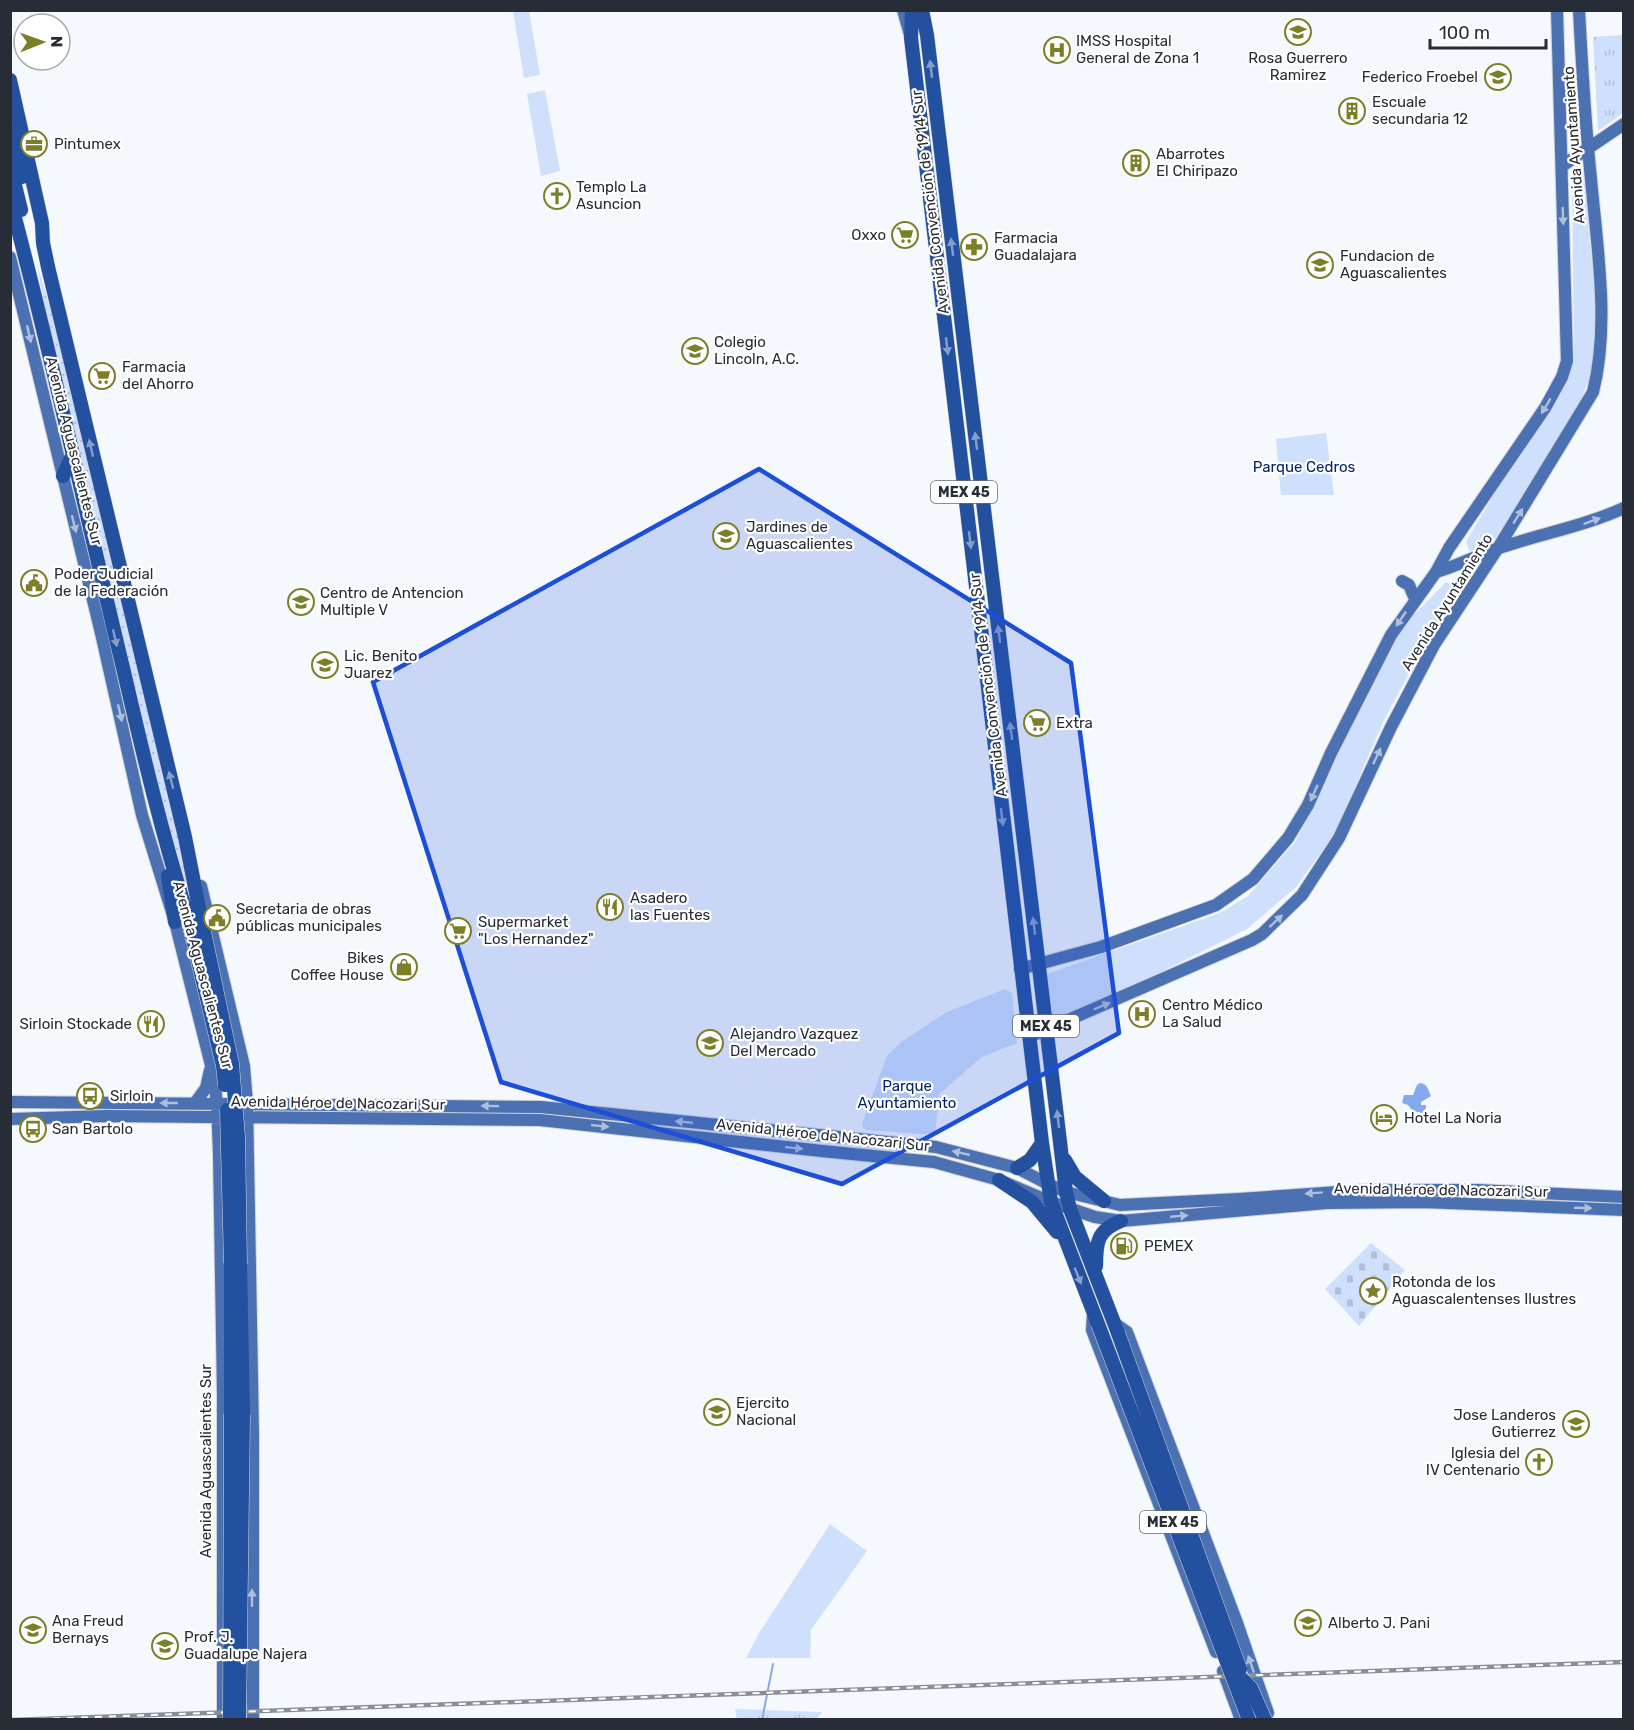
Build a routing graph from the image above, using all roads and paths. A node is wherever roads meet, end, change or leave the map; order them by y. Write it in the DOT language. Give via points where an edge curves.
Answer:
graph roads {
  1 [pos="903,10"];
  2 [pos="912,10"];
  3 [pos="922,10"];
  4 [pos="928,10"];
  5 [pos="1557,10"];
  6 [pos="1579,10"];
  7 [pos="919,31"];
  8 [pos="10,81"];
  9 [pos="1623,124"];
  10 [pos="10,129"];
  11 [pos="1588,148"];
  12 [pos="10,165"];
  13 [pos="1562,165"];
  14 [pos="10,199"];
  15 [pos="43,243"];
  16 [pos="10,256"];
  17 [pos="14,289"];
  18 [pos="16,306"];
  19 [pos="41,315"];
  20 [pos="72,456"];
  21 [pos="63,476"];
  22 [pos="1623,508"];
  23 [pos="1498,548"];
  24 [pos="1436,572"];
  25 [pos="1402,581"];
  26 [pos="1415,599"];
  27 [pos="103,613"];
  28 [pos="185,837"];
  29 [pos="163,838"];
  30 [pos="193,914"];
  31 [pos="175,922"];
  32 [pos="1039,965"];
  33 [pos="1020,969"];
  34 [pos="1047,1030"];
  35 [pos="1029,1037"];
  36 [pos="209,1057"];
  37 [pos="244,1066"];
  38 [pos="213,1073"];
  39 [pos="10,1102"];
  40 [pos="195,1103"];
  41 [pos="217,1103"];
  42 [pos="247,1104"];
  43 [pos="582,1111"];
  44 [pos="218,1117"];
  45 [pos="248,1117"];
  46 [pos="10,1119"];
  47 [pos="540,1120"];
  48 [pos="248,1133"];
  49 [pos="219,1138"];
  50 [pos="1042,1143"];
  51 [pos="1062,1154"];
  52 [pos="1017,1168"];
  53 [pos="999,1179"];
  54 [pos="1048,1184"];
  55 [pos="1066,1192"];
  56 [pos="1623,1197"];
  57 [pos="1051,1202"];
  58 [pos="1104,1202"];
  59 [pos="1070,1209"];
  60 [pos="1623,1210"];
  61 [pos="1121,1221"];
  62 [pos="1064,1239"];
  63 [pos="1096,1277"];
  64 [pos="221,1279"];
  65 [pos="251,1290"];
  66 [pos="1095,1319"];
  67 [pos="1116,1328"];
  68 [pos="237,1334"];
  69 [pos="237,1415"];
  70 [pos="1236,1620"];
  71 [pos="1208,1632"];
  72 [pos="1258,1686"];
  73 [pos="1233,1697"];
  74 [pos="1265,1717"];
  75 [pos="223,1719"];
  76 [pos="230,1719"];
  77 [pos="239,1719"];
  78 [pos="253,1719"];
  79 [pos="1243,1719"];
  1 -- 7 [label="main road, Avenida Convención de 1914 Sur / MEX 45"];
  2 -- 7 [label="main road, Avenida Convención de 1914 Sur"];
  3 -- 7 [label="main road, Avenida Convención de 1914 Sur"];
  4 -- 7 [label="main road, Avenida Convención de 1914 Sur / MEX 45"];
  5 -- 13 [label="main road, Avenida Ayuntamiento"];
  6 -- 11 [label="main road, Avenida Ayuntamiento"];
  32 -- 7 [label="main road, Avenida Convención de 1914 Sur / MEX 45, one-way"];
  7 -- 33 [label="main road, Avenida Convención de 1914 Sur / MEX 45, one-way"];
  8 -- 15 [label="main road, Avenida Aguascalientes Sur" via="42,223"];
  9 -- 11 [label="main road"];
  10 -- 15 [label="main road, Avenida Aguascalientes Sur" via="34,226"];
  11 -- 13 [label="main road"];
  23 -- 11 [label="main road, Avenida Ayuntamiento, one-way" via="1577,422 1593,392 1599,369 1601,292"];
  12 -- 19 [label="main road, Avenida Aguascalientes Sur"];
  13 -- 24 [label="main road, Avenida Ayuntamiento, one-way" via="1565,369 1545,408"];
  14 -- 19 [label="main road, Avenida Aguascalientes Sur"];
  28 -- 15 [label="main road, Avenida Aguascalientes Sur, one-way"];
  16 -- 17 [label="main road, Avenida Aguascalientes Sur"];
  17 -- 18 [label="main road, Avenida Aguascalientes Sur"];
  18 -- 21 [label="main road, Avenida Aguascalientes Sur, one-way"];
  19 -- 20 [label="main road, Avenida Aguascalientes Sur"];
  20 -- 21 [label="main road"];
  20 -- 27 [label="main road, Avenida Aguascalientes Sur"];
  21 -- 27 [label="main road, Avenida Aguascalientes Sur, one-way"];
  23 -- 22 [label="main road, one-way" via="1580,525"];
  23 -- 24 [label="main road"];
  34 -- 23 [label="main road, Avenida Ayuntamiento, one-way" via="1252,940 1302,896 1339,838 1434,645"];
  24 -- 26 [label="main road, Avenida Ayuntamiento"];
  25 -- 26 [label="main road" via="1413,591"];
  26 -- 32 [label="main road, Avenida Ayuntamiento, one-way" via="1390,635 1308,805 1288,838 1253,879 1216,905"];
  27 -- 29 [label="main road, Avenida Aguascalientes Sur, one-way"];
  27 -- 31 [label="main road, Avenida Aguascalientes Sur, one-way" via="142,815"];
  28 -- 30 [label="main road, Avenida Aguascalientes Sur"];
  28 -- 37 [label="main road, Avenida Aguascalientes Sur" via="206,904"];
  29 -- 30 [label="main road, Avenida Aguascalientes Sur"];
  29 -- 31 [label="main road"];
  30 -- 68 [label="main road, Avenida Aguascalientes Sur, bridge" via="223,1066"];
  31 -- 36 [label="main road, Avenida Aguascalientes Sur"];
  32 -- 33 [label="main road, Avenida Ayuntamiento"];
  32 -- 34 [label="main road, Avenida Convención de 1914 Sur / MEX 45"];
  33 -- 35 [label="main road, Avenida Convención de 1914 Sur / MEX 45"];
  34 -- 35 [label="main road, Avenida Ayuntamiento"];
  51 -- 34 [label="main road, Avenida Convención de 1914 Sur / MEX 45, one-way"];
  35 -- 50 [label="main road, Avenida Convención de 1914 Sur / MEX 45"];
  36 -- 38 [label="main road, Avenida Aguascalientes Sur"];
  36 -- 40 [label="main road" via="208,1082"];
  37 -- 38 [label="main road" via="234,1079 224,1081"];
  37 -- 42 [label="main road, Avenida Aguascalientes Sur"];
  38 -- 41 [label="main road, Avenida Aguascalientes Sur"];
  40 -- 39 [label="main road, Avenida Héroe de Nacozari Sur, one-way"];
  40 -- 41 [label="main road, Avenida Héroe de Nacozari Sur"];
  41 -- 42 [label="main road, Avenida Héroe de Nacozari Sur"];
  41 -- 44 [label="main road, Avenida Aguascalientes Sur"];
  43 -- 42 [label="main road, Avenida Héroe de Nacozari Sur, one-way" via="541,1107"];
  42 -- 45 [label="main road, Avenida Aguascalientes Sur"];
  43 -- 47 [label="main road" via="576,1115 548,1113"];
  52 -- 43 [label="main road, Avenida Héroe de Nacozari Sur, one-way" via="936,1147"];
  44 -- 45 [label="main road, Avenida Héroe de Nacozari Sur"];
  44 -- 46 [label="main road, Avenida Héroe de Nacozari Sur"];
  44 -- 49 [label="main road, Avenida Aguascalientes Sur"];
  45 -- 47 [label="main road, Avenida Héroe de Nacozari Sur"];
  45 -- 48 [label="main road, Avenida Aguascalientes Sur"];
  47 -- 53 [label="main road, Avenida Héroe de Nacozari Sur, one-way" via="934,1162"];
  48 -- 49 [label="main road" via="239,1125 229,1125"];
  48 -- 65 [label="main road, Avenida Aguascalientes Sur"];
  49 -- 64 [label="main road, Avenida Aguascalientes Sur"];
  50 -- 52 [label="main road" via="1030,1160"];
  50 -- 54 [label="main road, Avenida Convención de 1914 Sur / MEX 45"];
  51 -- 55 [label="main road, Avenida Convención de 1914 Sur / MEX 45"];
  51 -- 58 [label="main road" via="1075,1177"];
  52 -- 54 [label="main road, Avenida Héroe de Nacozari Sur"];
  53 -- 57 [label="main road, Avenida Héroe de Nacozari Sur"];
  53 -- 62 [label="main road" via="1032,1202"];
  54 -- 55 [label="main road, Avenida Héroe de Nacozari Sur"];
  54 -- 57 [label="main road, Avenida Convención de 1914 Sur / MEX 45"];
  55 -- 58 [label="main road, Avenida Héroe de Nacozari Sur"];
  55 -- 59 [label="main road, Avenida Convención de 1914 Sur / MEX 45"];
  56 -- 58 [label="main road, Avenida Héroe de Nacozari Sur, one-way" via="1478,1190 1366,1190 1120,1205"];
  57 -- 59 [label="main road, Avenida Héroe de Nacozari Sur"];
  57 -- 62 [label="main road, Avenida Convención de 1914 Sur / MEX 45"];
  59 -- 61 [label="main road, Avenida Héroe de Nacozari Sur"];
  59 -- 63 [label="main road, Avenida Convención de 1914 Sur / MEX 45"];
  61 -- 60 [label="main road, Avenida Héroe de Nacozari Sur, one-way" via="1339,1203 1432,1202"];
  61 -- 63 [label="main road" via="1108,1226 1100,1235"];
  62 -- 66 [label="main road, Avenida Convención de 1914 Sur / MEX 45, one-way"];
  63 -- 67 [label="main road, Avenida Convención de 1914 Sur / MEX 45"];
  64 -- 68 [label="main road" via="226,1319"];
  64 -- 75 [label="main road, Avenida Aguascalientes Sur"];
  65 -- 68 [label="main road" via="247,1322"];
  78 -- 65 [label="main road, Avenida Aguascalientes Sur, one-way"];
  66 -- 71 [label="main road, Avenida Convención de 1914 Sur" via="1092,1330"];
  66 -- 79 [label="main road, Avenida Convención de 1914 Sur / MEX 45, bridge"];
  67 -- 70 [label="main road, Avenida Convención de 1914 Sur" via="1127,1332"];
  67 -- 74 [label="main road, Avenida Convención de 1914 Sur / MEX 45, bridge" via="1243,1680"];
  68 -- 69 [label="main road, Avenida Aguascalientes Sur"];
  69 -- 76 [label="main road, Avenida Aguascalientes Sur, bridge"];
  69 -- 77 [label="main road, Avenida Aguascalientes Sur, bridge"];
  70 -- 71 [label="main road" via="1227,1633"];
  72 -- 70 [label="main road, Avenida Convención de 1914 Sur, one-way"];
  71 -- 73 [label="main road, Avenida Convención de 1914 Sur"];
  72 -- 73 [label="main road" via="1248,1697"];
  72 -- 74 [label="main road, Avenida Convención de 1914 Sur"];
  73 -- 79 [label="main road, Avenida Convención de 1914 Sur"];
  74 -- 79 [label="main road" via="1260,1706 1247,1705 1241,1711"];
}
